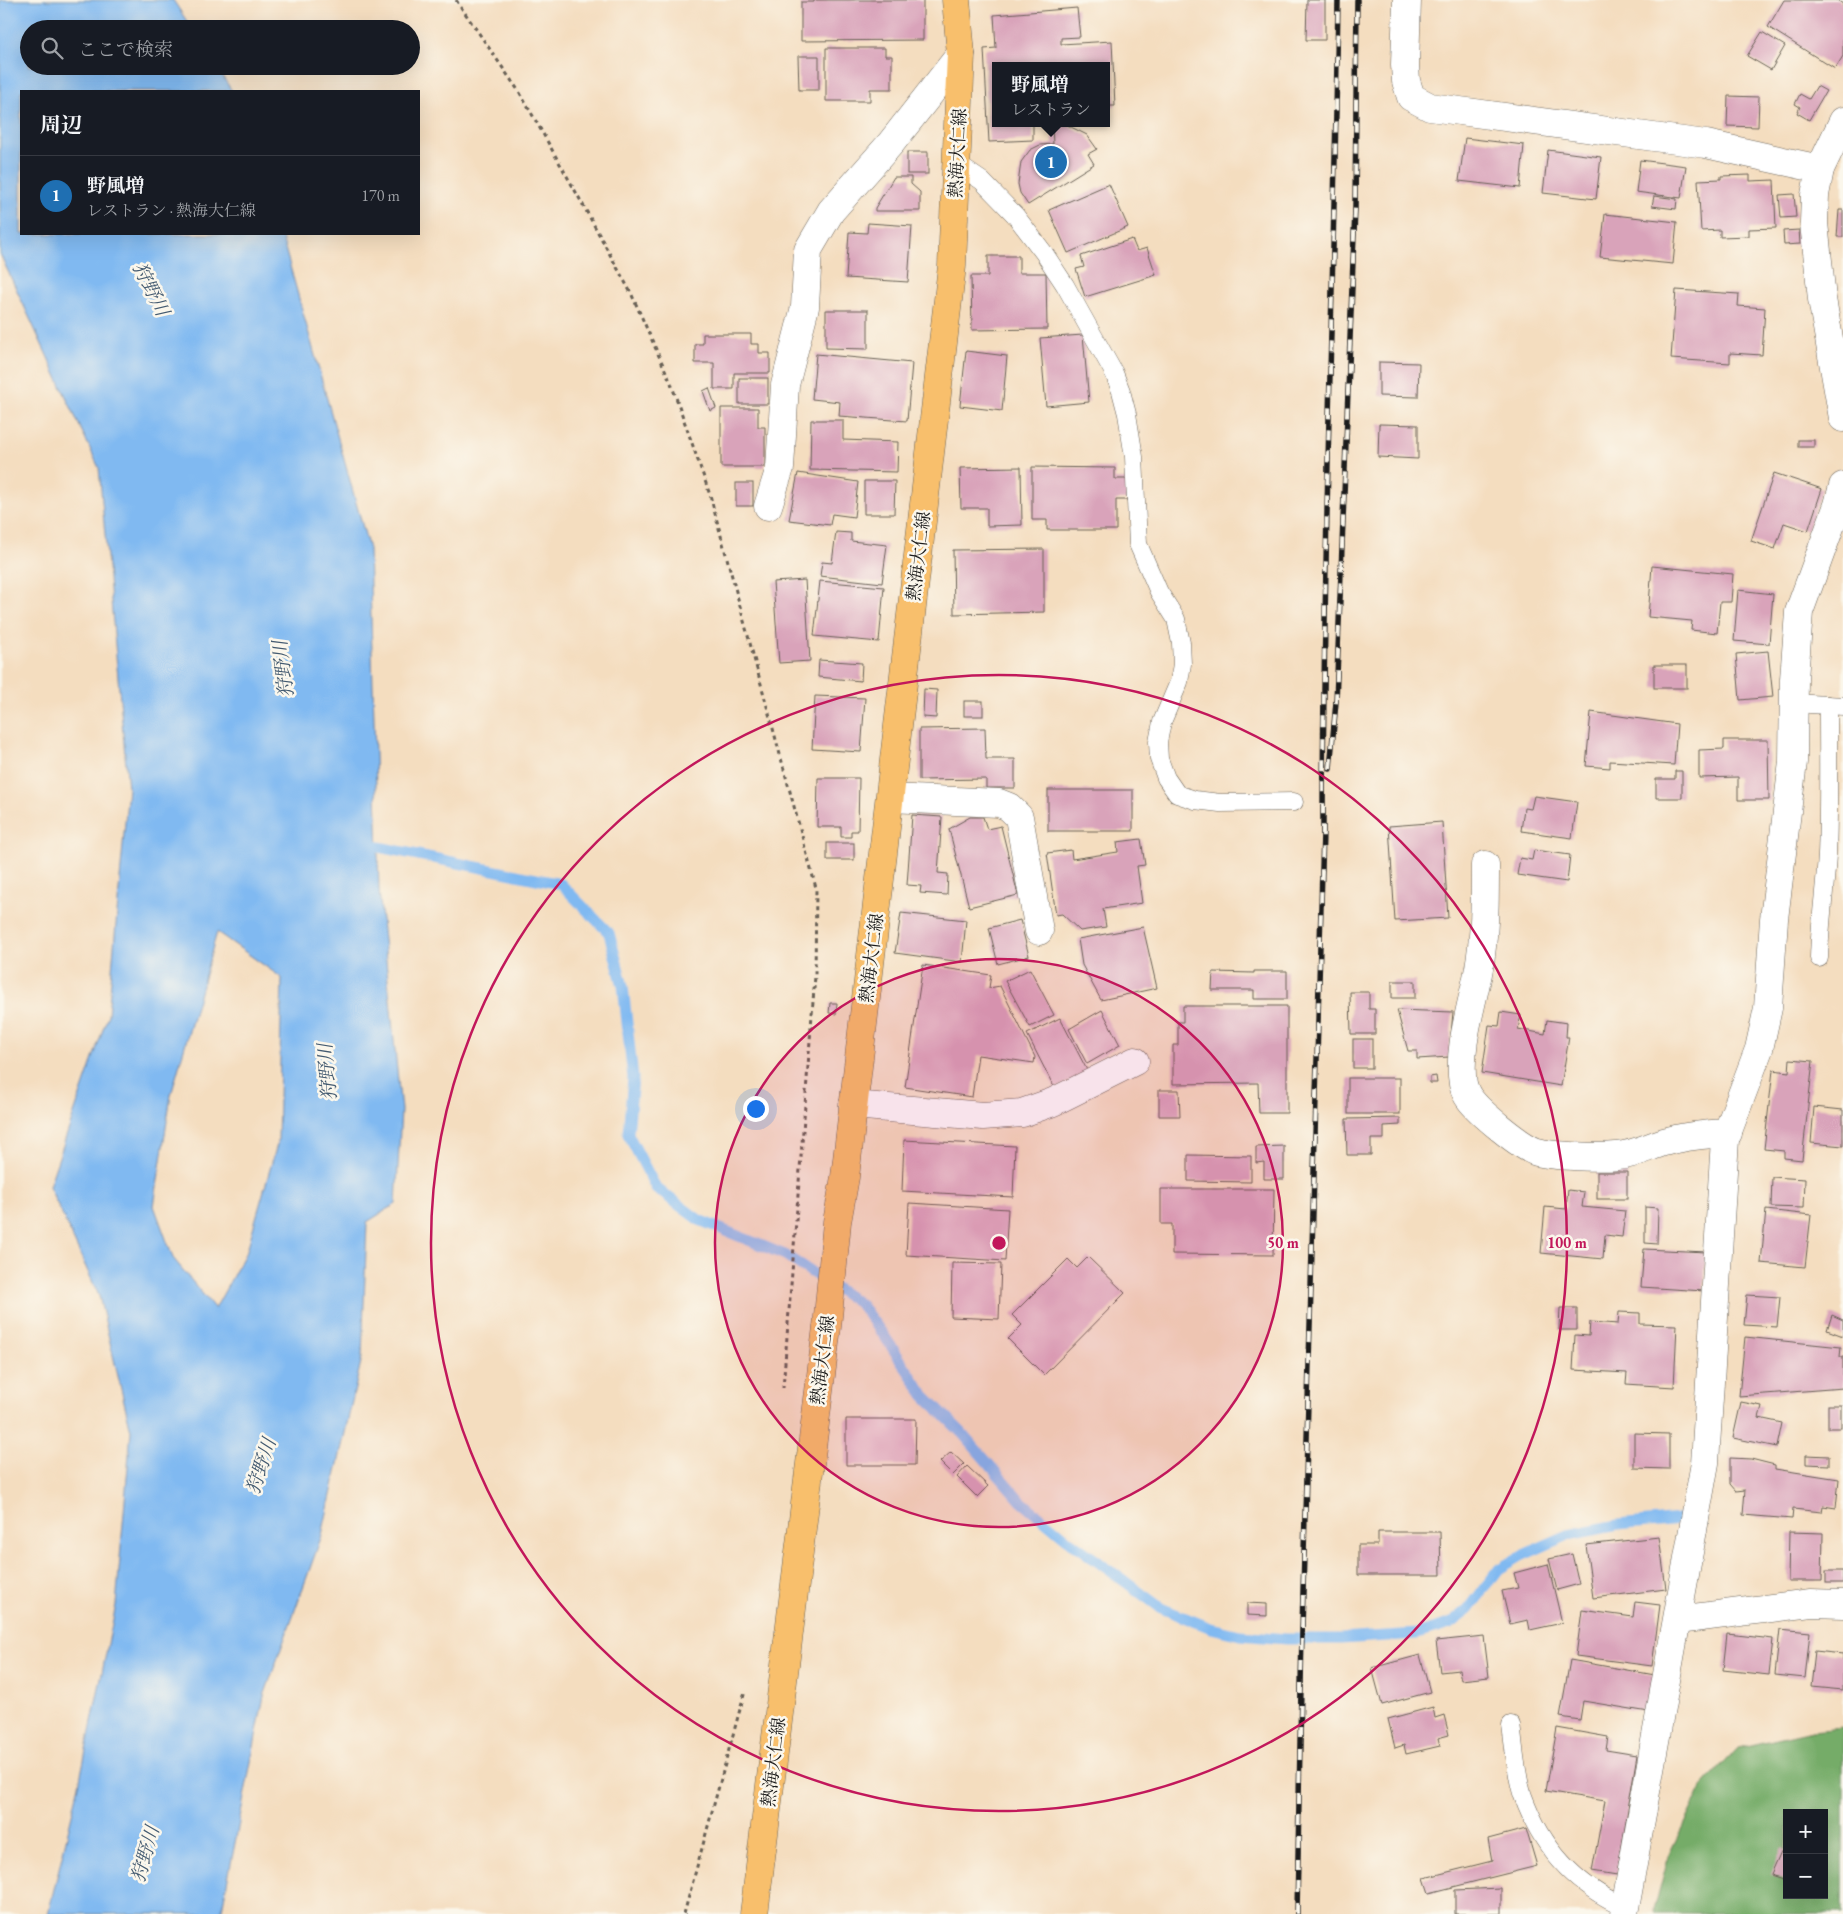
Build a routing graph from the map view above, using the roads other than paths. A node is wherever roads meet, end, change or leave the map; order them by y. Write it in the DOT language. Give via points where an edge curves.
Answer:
graph roads {
  1 [pos="956,0"];
  2 [pos="1407,0"];
  3 [pos="961,54"];
  4 [pos="1843,121"];
  5 [pos="956,164"];
  6 [pos="1820,169"];
  7 [pos="1843,418"];
  8 [pos="1843,486"];
  9 [pos="768,506"];
  10 [pos="1794,703"];
  11 [pos="1835,706"];
  12 [pos="890,798"];
  13 [pos="1294,802"];
  14 [pos="1485,865"];
  15 [pos="1038,931"];
  16 [pos="1819,958"];
  17 [pos="1135,1061"];
  18 [pos="853,1105"];
  19 [pos="1728,1132"];
  20 [pos="1843,1604"];
  21 [pos="1678,1620"];
  22 [pos="1511,1724"];
  23 [pos="1625,1911"];
  24 [pos="754,1914"];
  1 -- 3 [label="main road, 熱海大仁線"];
  2 -- 6 [label="street" via="1406,81 1411,97 1430,108 1706,144"];
  3 -- 5 [label="main road, 熱海大仁線"];
  3 -- 9 [label="street" via="831,212 808,250 805,307 785,385 780,468"];
  4 -- 6 [label="street"];
  5 -- 12 [label="main road, 熱海大仁線" via="952,266"];
  5 -- 13 [label="lane" via="982,181 1015,215 1044,253 1114,373 1120,390 1134,457 1138,544 1159,592 1176,619 1181,643 1179,682 1162,722 1158,742 1159,759 1166,778 1177,794 1195,800 1220,804"];
  6 -- 7 [label="street" via="1814,224 1822,299"];
  8 -- 10 [label="street" via="1799,612"];
  10 -- 11 [label="lane"];
  10 -- 19 [label="street" via="1793,762 1774,919 1768,1008 1759,1049"];
  11 -- 16 [label="lane"];
  12 -- 15 [label="street" via="999,803 1010,807 1019,817"];
  12 -- 18 [label="main road, 熱海大仁線"];
  14 -- 19 [label="street" via="1485,920 1461,1064 1468,1097 1486,1116 1536,1152 1616,1156 1697,1134"];
  17 -- 18 [label="street" via="1053,1102 1022,1113 982,1116"];
  18 -- 24 [label="main road, 熱海大仁線"];
  19 -- 21 [label="street" via="1705,1463"];
  20 -- 21 [label="street" via="1811,1604"];
  21 -- 23 [label="street"];
  22 -- 23 [label="lane" via="1522,1794 1538,1828 1559,1861 1585,1885"];
}
